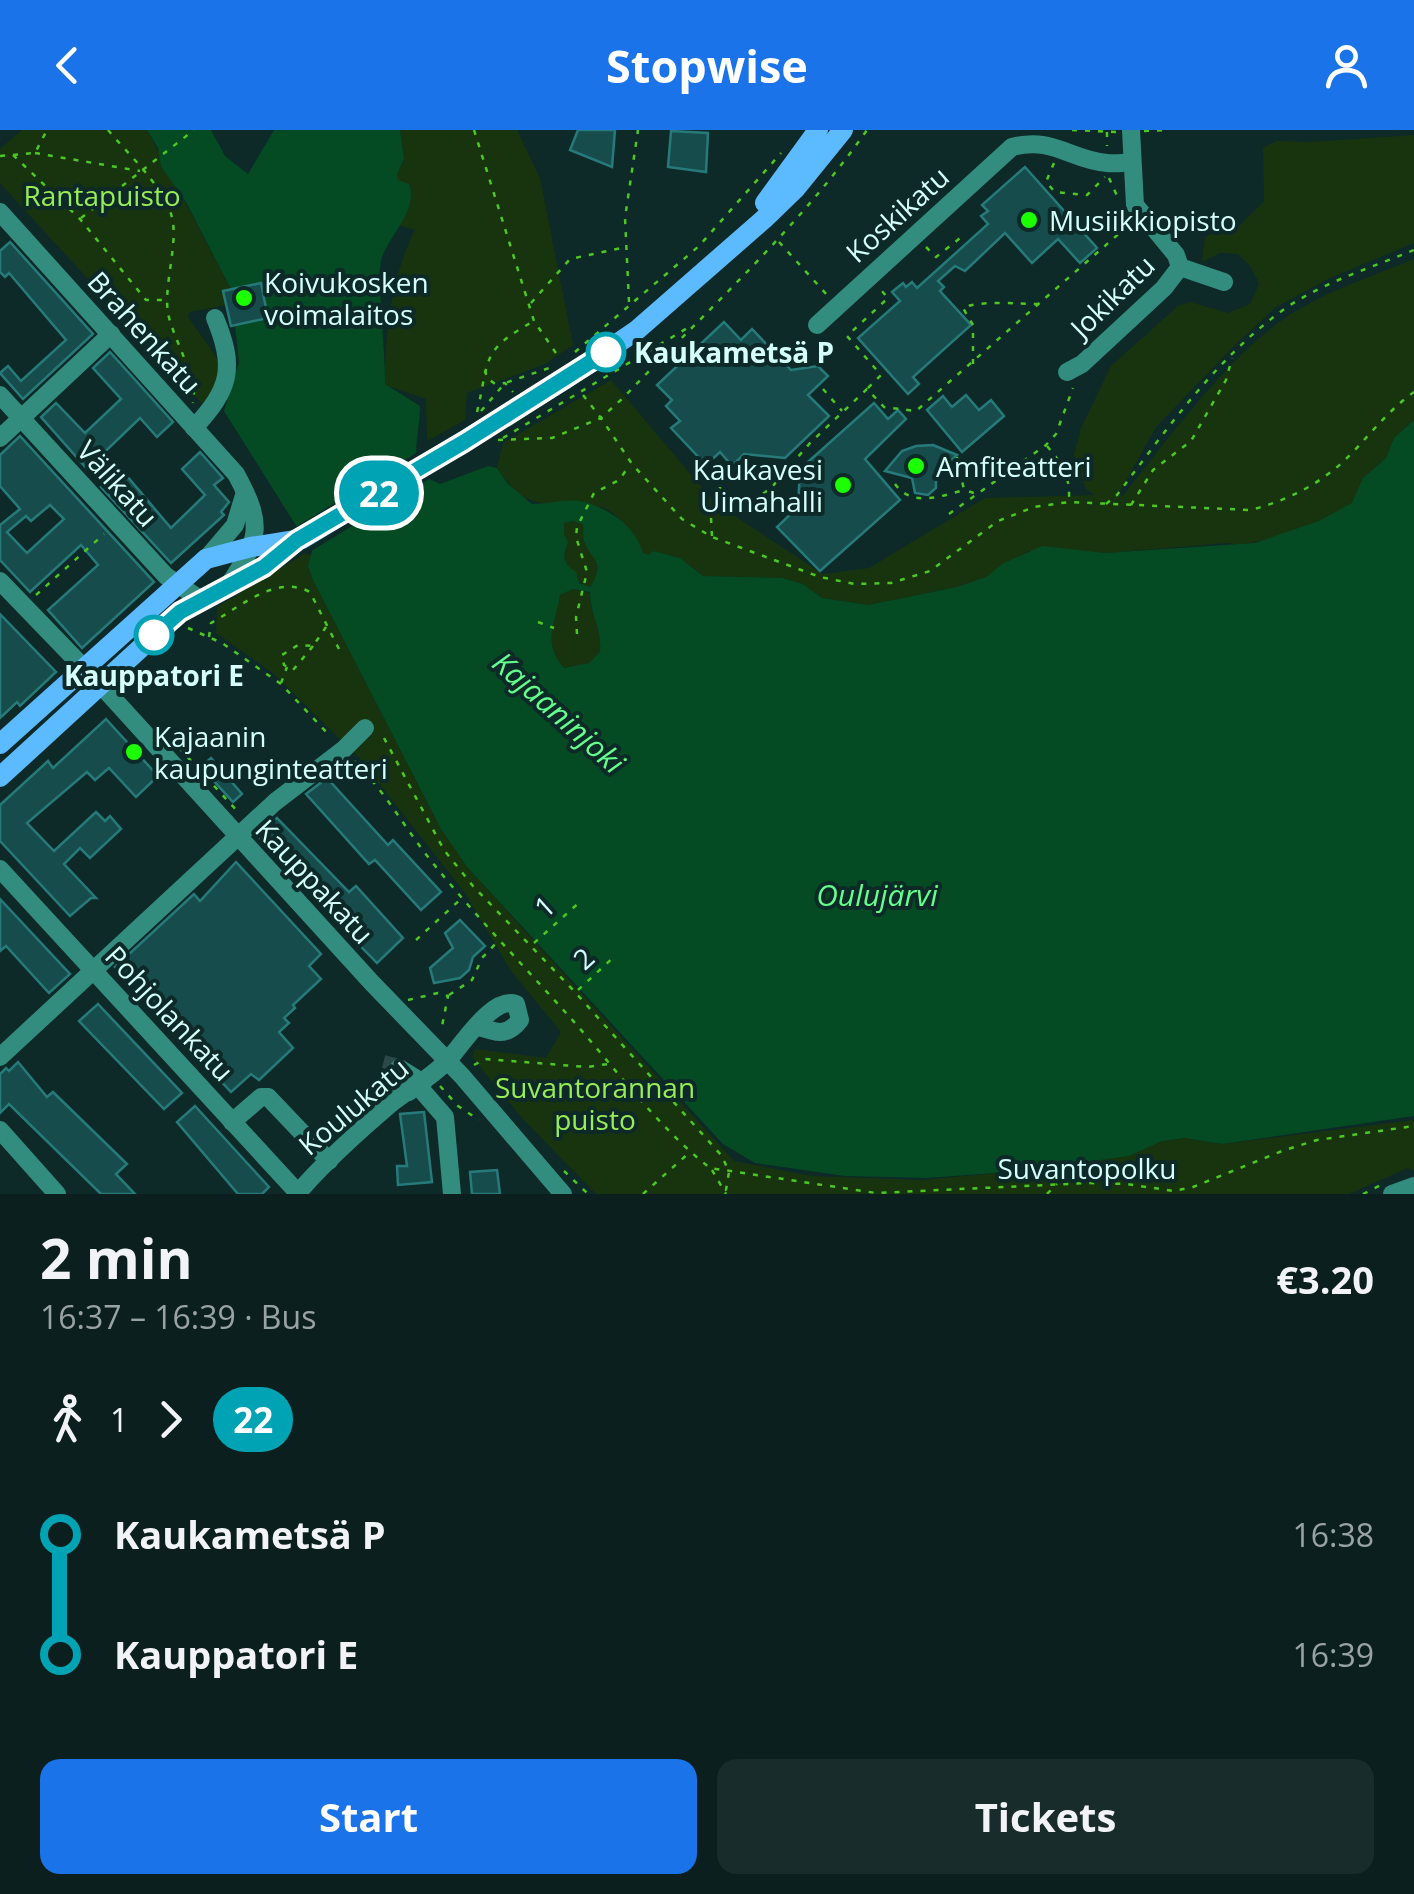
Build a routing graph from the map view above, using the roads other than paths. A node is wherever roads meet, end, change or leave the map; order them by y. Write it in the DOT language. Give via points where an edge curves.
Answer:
graph roads {
  1 [pos="818,130"];
  2 [pos="843,130"];
  3 [pos="1131,130"];
  4 [pos="1132,162"];
  5 [pos="0,212"];
  6 [pos="744,234"];
  7 [pos="1180,267"];
  8 [pos="1224,282"];
  9 [pos="215,318"];
  10 [pos="817,325"];
  11 [pos="111,334"];
  12 [pos="1079,361"];
  13 [pos="0,395"];
  14 [pos="22,418"];
  15 [pos="188,422"];
  16 [pos="0,438"];
  17 [pos="245,492"];
  18 [pos="300,540"];
  19 [pos="251,547"];
  20 [pos="206,560"];
  21 [pos="0,581"];
  22 [pos="177,586"];
  23 [pos="228,586"];
  24 [pos="201,600"];
  25 [pos="83,669"];
  26 [pos="99,685"];
  27 [pos="365,728"];
  28 [pos="0,744"];
  29 [pos="0,778"];
  30 [pos="238,838"];
  31 [pos="2,876"];
  32 [pos="94,972"];
  33 [pos="477,1026"];
  34 [pos="0,1057"];
  35 [pos="447,1061"];
  36 [pos="393,1073"];
  37 [pos="421,1084"];
  38 [pos="236,1126"];
  39 [pos="0,1130"];
  40 [pos="329,1161"];
  41 [pos="548,1175"];
  42 [pos="1414,1186"];
  43 [pos="57,1194"];
  44 [pos="298,1194"];
  45 [pos="452,1194"];
  46 [pos="564,1194"];
  47 [pos="572,1194"];
  48 [pos="1392,1194"];
  1 -- 6 [label="main road"];
  2 -- 6 [label="main road" via="796,188"];
  3 -- 4 [label="street, Jokikatu"];
  4 -- 7 [label="street, Jokikatu" via="1135,205"];
  4 -- 10 [label="street, Koskikatu" via="1108,164 1030,142 1012,147 971,172 914,236"];
  5 -- 11 [label="street, Brahenkatu"];
  6 -- 18 [label="main road" via="637,330 474,442"];
  7 -- 8 [label="street, Jokikatu"];
  7 -- 12 [label="street, Jokikatu"];
  9 -- 15 [label="street" via="227,347 227,376 214,406"];
  11 -- 14 [label="street"];
  11 -- 15 [label="street, Brahenkatu"];
  13 -- 14 [label="street, Välikatu"];
  14 -- 16 [label="street"];
  14 -- 22 [label="street, Välikatu"];
  15 -- 17 [label="street, Brahenkatu"];
  17 -- 19 [label="street, Brahenkatu" via="256,525"];
  17 -- 20 [label="street" via="235,526"];
  18 -- 19 [label="main road"];
  18 -- 23 [label="main road"];
  19 -- 20 [label="main road"];
  19 -- 23 [label="street"];
  20 -- 22 [label="main road"];
  21 -- 25 [label="street, Kauppakatu"];
  22 -- 24 [label="street, Välikatu"];
  22 -- 25 [label="main road"];
  23 -- 24 [label="main road"];
  24 -- 26 [label="main road"];
  25 -- 26 [label="street, Kauppakatu"];
  25 -- 28 [label="main road"];
  26 -- 29 [label="main road"];
  26 -- 30 [label="street, Kauppakatu"];
  27 -- 30 [label="street" via="343,750 318,756 270,796"];
  30 -- 32 [label="street"];
  30 -- 35 [label="street, Kauppakatu"];
  31 -- 32 [label="street, Pohjolankatu"];
  32 -- 34 [label="street"];
  32 -- 38 [label="street, Pohjolankatu"];
  33 -- 35 [label="street, Koulukatu"];
  35 -- 37 [label="street, Koulukatu"];
  35 -- 41 [label="street, Kauppakatu" via="467,1070"];
  36 -- 37 [label="street"];
  37 -- 40 [label="street, Koulukatu"];
  37 -- 45 [label="street" via="445,1118"];
  38 -- 40 [label="street" via="268,1096"];
  38 -- 44 [label="street, Pohjolankatu"];
  39 -- 43 [label="street"];
  40 -- 44 [label="street, Koulukatu"];
  41 -- 46 [label="street, Kauppakatu"];
  41 -- 47 [label="street, Kauppakatu"];
  42 -- 48 [label="street"];
}
